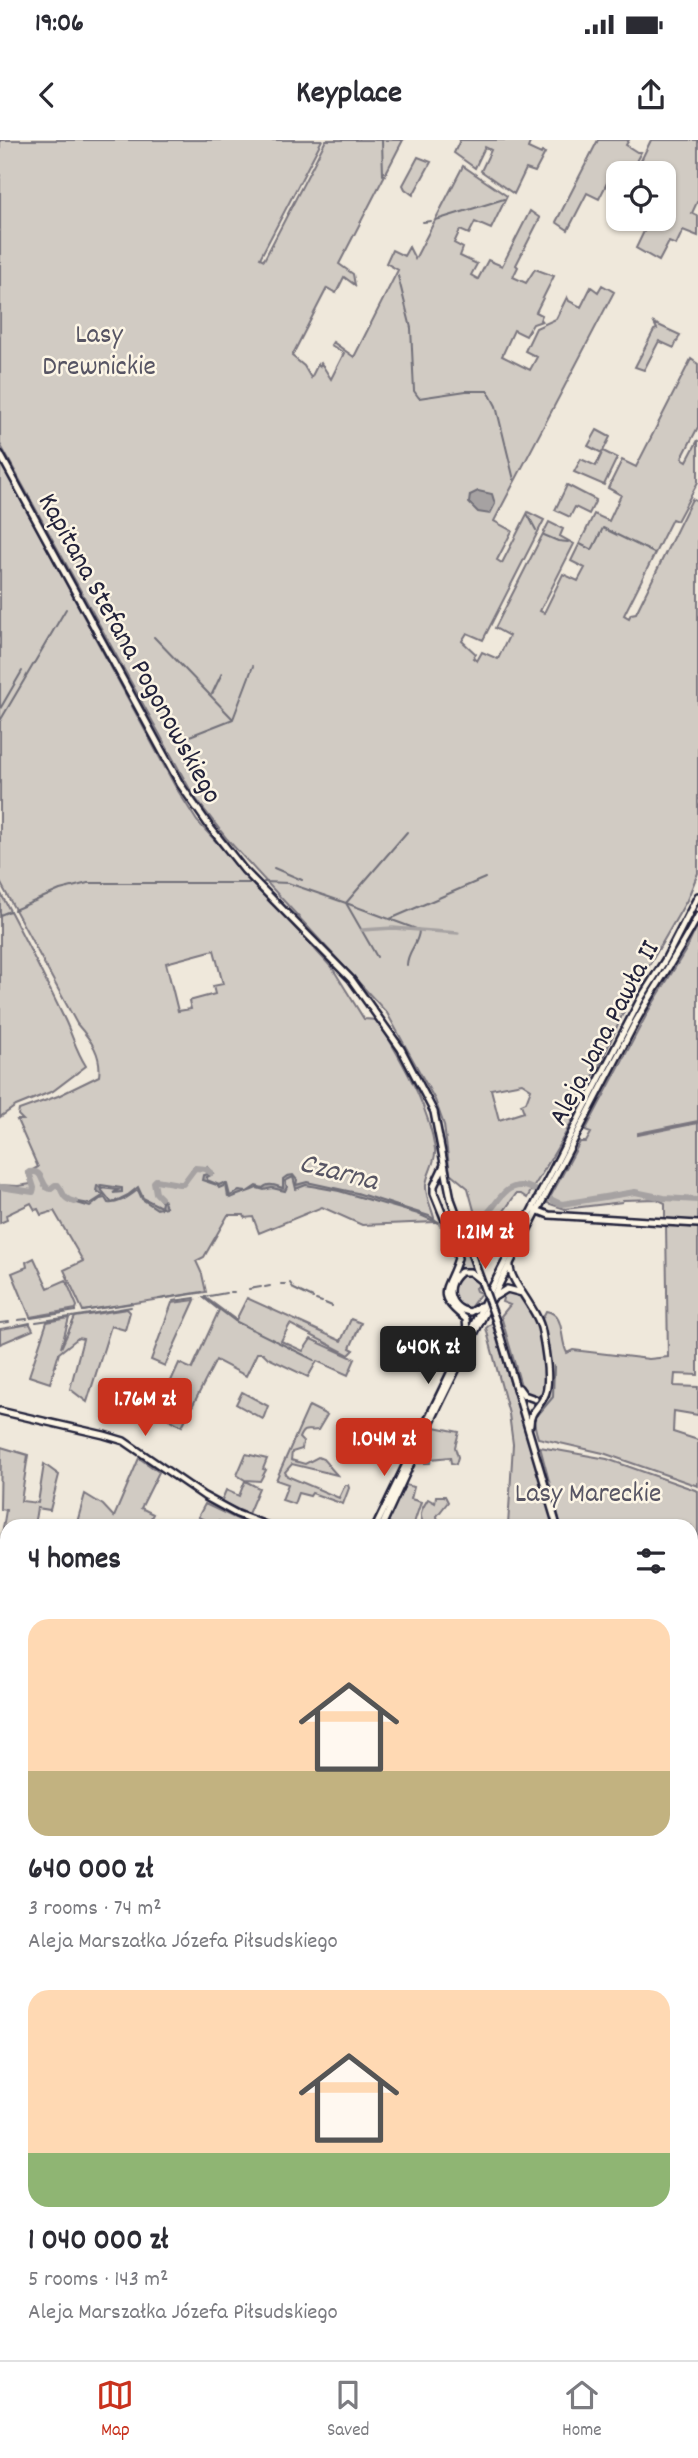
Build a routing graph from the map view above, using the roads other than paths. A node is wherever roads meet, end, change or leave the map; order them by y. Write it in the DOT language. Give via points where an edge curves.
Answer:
graph roads {
  1 [pos="0,454"];
  2 [pos="698,895"];
  3 [pos="698,916"];
  4 [pos="445,1162"];
  5 [pos="448,1183"];
  6 [pos="436,1184"];
  7 [pos="545,1189"];
  8 [pos="540,1199"];
  9 [pos="536,1210"];
  10 [pos="698,1224"];
  11 [pos="511,1261"];
  12 [pos="482,1283"];
  13 [pos="522,1293"];
  14 [pos="485,1301"];
  15 [pos="486,1309"];
  16 [pos="464,1342"];
  17 [pos="515,1380"];
  18 [pos="538,1401"];
  19 [pos="522,1404"];
  20 [pos="0,1412"];
  21 [pos="530,1433"];
  22 [pos="250,1519"];
  23 [pos="379,1519"];
  24 [pos="385,1519"];
  25 [pos="555,1519"];
  1 -- 4 [label="main road, Kapitana Stefana Pogonowskiego" via="180,784 229,852 351,979 380,1016 432,1106"];
  2 -- 7 [label="main road, Aleja Jana Pawła II"];
  3 -- 7 [label="main road, Aleja Jana Pawła II"];
  4 -- 5 [label="main road, Kapitana Stefana Pogonowskiego"];
  4 -- 6 [label="main road"];
  5 -- 6 [label="main road"];
  5 -- 12 [label="main road, Kapitana Stefana Pogonowskiego"];
  6 -- 16 [label="main road" via="434,1195 458,1258 445,1294 468,1324"];
  7 -- 8 [label="main road"];
  8 -- 9 [label="main road"];
  8 -- 14 [label="main road"];
  9 -- 10 [label="main road"];
  9 -- 11 [label="main road"];
  11 -- 13 [label="main road" via="511,1275"];
  11 -- 15 [label="main road"];
  12 -- 14 [label="main road" via="474,1274 461,1272 452,1281 450,1294 465,1311 473,1311"];
  12 -- 17 [label="main road, Kapitana Stefana Pogonowskiego, bridge"];
  13 -- 15 [label="main road" via="504,1290"];
  13 -- 18 [label="main road" via="541,1326 547,1390"];
  14 -- 16 [label="main road"];
  15 -- 24 [label="main road"];
  16 -- 23 [label="main road"];
  17 -- 18 [label="main road" via="524,1395"];
  17 -- 19 [label="main road, Kapitana Stefana Pogonowskiego"];
  18 -- 19 [label="main road"];
  18 -- 21 [label="main road"];
  19 -- 21 [label="main road, Kapitana Stefana Pogonowskiego"];
  20 -- 22 [label="main road" via="124,1441 204,1496"];
  21 -- 25 [label="main road, Kapitana Stefana Pogonowskiego"];
}
